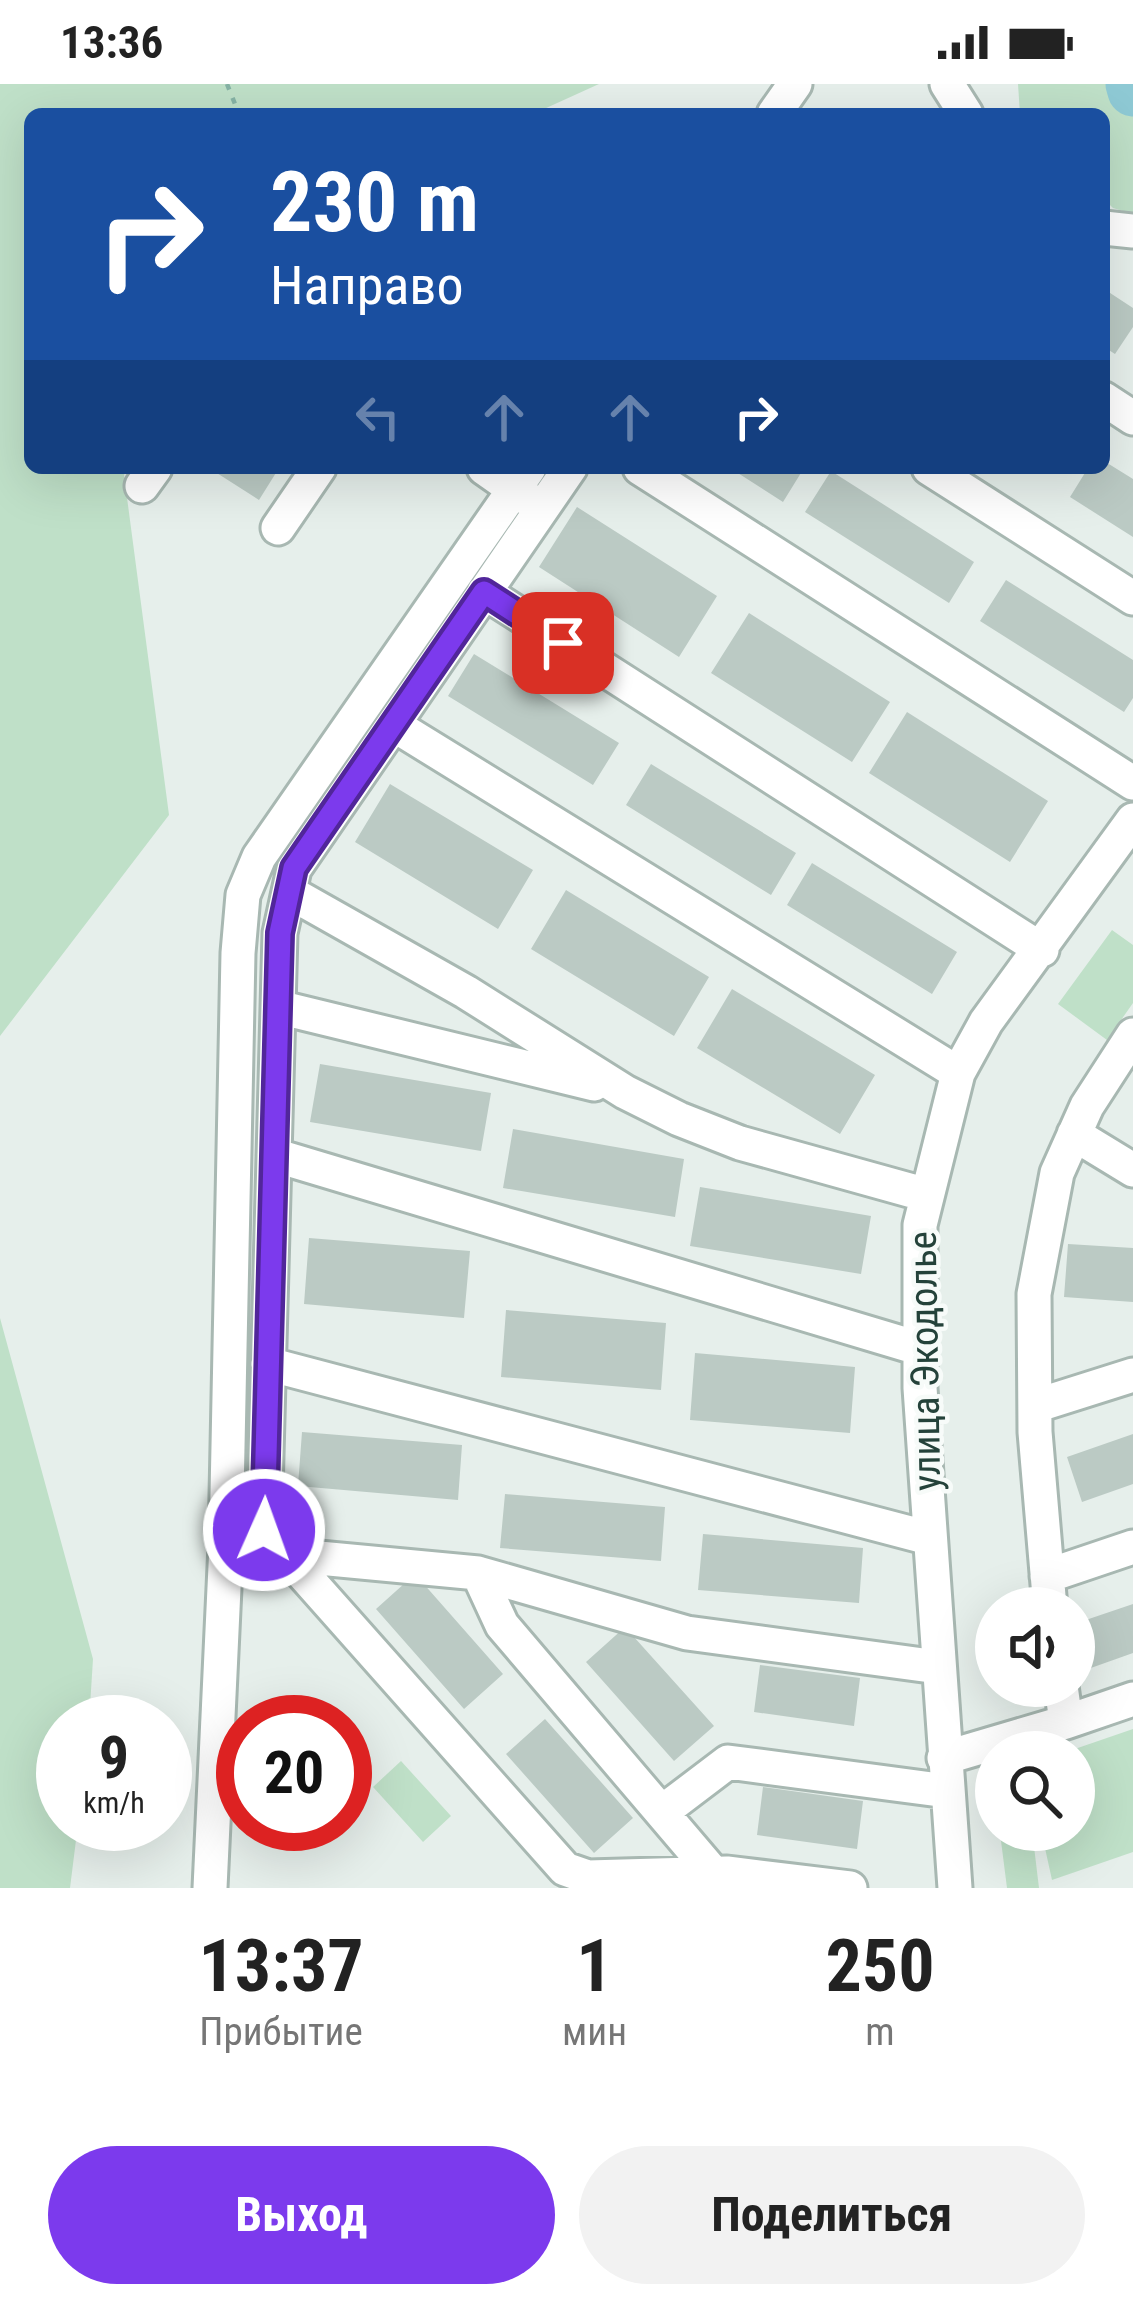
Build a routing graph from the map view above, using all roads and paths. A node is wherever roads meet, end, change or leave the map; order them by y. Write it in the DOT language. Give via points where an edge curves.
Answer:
graph roads {
  1 [pos="315,474"];
  2 [pos="566,474"];
  3 [pos="649,474"];
  4 [pos="938,474"];
  5 [pos="521,478"];
  6 [pos="542,509"];
  7 [pos="278,528"];
  8 [pos="484,592"];
  9 [pos="1133,598"];
  10 [pos="394,724"];
  11 [pos="1133,783"];
  12 [pos="1133,820"];
  13 [pos="289,892"];
  14 [pos="1042,950"];
  15 [pos="278,1006"];
  16 [pos="1133,1035"];
  17 [pos="958,1072"];
  18 [pos="625,1092"];
  19 [pos="1074,1135"];
  20 [pos="274,1155"];
  21 [pos="1133,1170"];
  22 [pos="927,1196"];
  23 [pos="918,1348"];
  24 [pos="268,1364"];
  25 [pos="1133,1375"];
  26 [pos="1035,1406"];
  27 [pos="929,1538"];
  28 [pos="1133,1547"];
  29 [pos="287,1556"];
  30 [pos="478,1573"];
  31 [pos="1049,1587"];
  32 [pos="1058,1587"];
  33 [pos="938,1667"];
  34 [pos="1133,1699"];
  35 [pos="1064,1707"];
  36 [pos="1066,1722"];
  37 [pos="946,1774"];
  38 [pos="662,1812"];
  39 [pos="714,1874"];
  40 [pos="210,1888"];
  41 [pos="850,1888"];
  42 [pos="955,1888"];
  1 -- 7 [label="street"];
  2 -- 6 [label="street"];
  3 -- 11 [label="street"];
  4 -- 9 [label="street"];
  5 -- 6 [label="street"];
  5 -- 40 [label="street" via="259,857 243,895"];
  6 -- 8 [label="street"];
  8 -- 10 [label="street"];
  8 -- 14 [label="street"];
  10 -- 13 [label="street" via="294,868"];
  10 -- 17 [label="street"];
  12 -- 14 [label="street, улица Экодолье"];
  13 -- 15 [label="street"];
  13 -- 18 [label="street"];
  14 -- 17 [label="street, улица Экодолье"];
  15 -- 18 [label="street"];
  15 -- 20 [label="street"];
  16 -- 19 [label="street"];
  17 -- 22 [label="street, улица Экодолье"];
  18 -- 22 [label="street" via="740,1143"];
  19 -- 21 [label="street"];
  19 -- 26 [label="street" via="1057,1173 1034,1294"];
  20 -- 23 [label="street"];
  20 -- 24 [label="street"];
  22 -- 23 [label="street, улица Экодолье"];
  23 -- 27 [label="street, улица Экодолье"];
  24 -- 27 [label="street"];
  24 -- 29 [label="street" via="264,1530"];
  25 -- 26 [label="street"];
  26 -- 31 [label="street"];
  27 -- 33 [label="street, улица Экодолье"];
  28 -- 32 [label="street"];
  29 -- 30 [label="street"];
  29 -- 39 [label="street" via="565,1869 588,1877"];
  30 -- 33 [label="street" via="687,1634"];
  30 -- 38 [label="street" via="502,1625"];
  33 -- 37 [label="street, улица Экодолье"];
  34 -- 36 [label="street"];
  35 -- 36 [label="street"];
  36 -- 37 [label="street"];
  37 -- 38 [label="street" via="728,1762"];
  37 -- 42 [label="street, улица Экодолье"];
  38 -- 39 [label="street"];
  39 -- 41 [label="street"];
}
